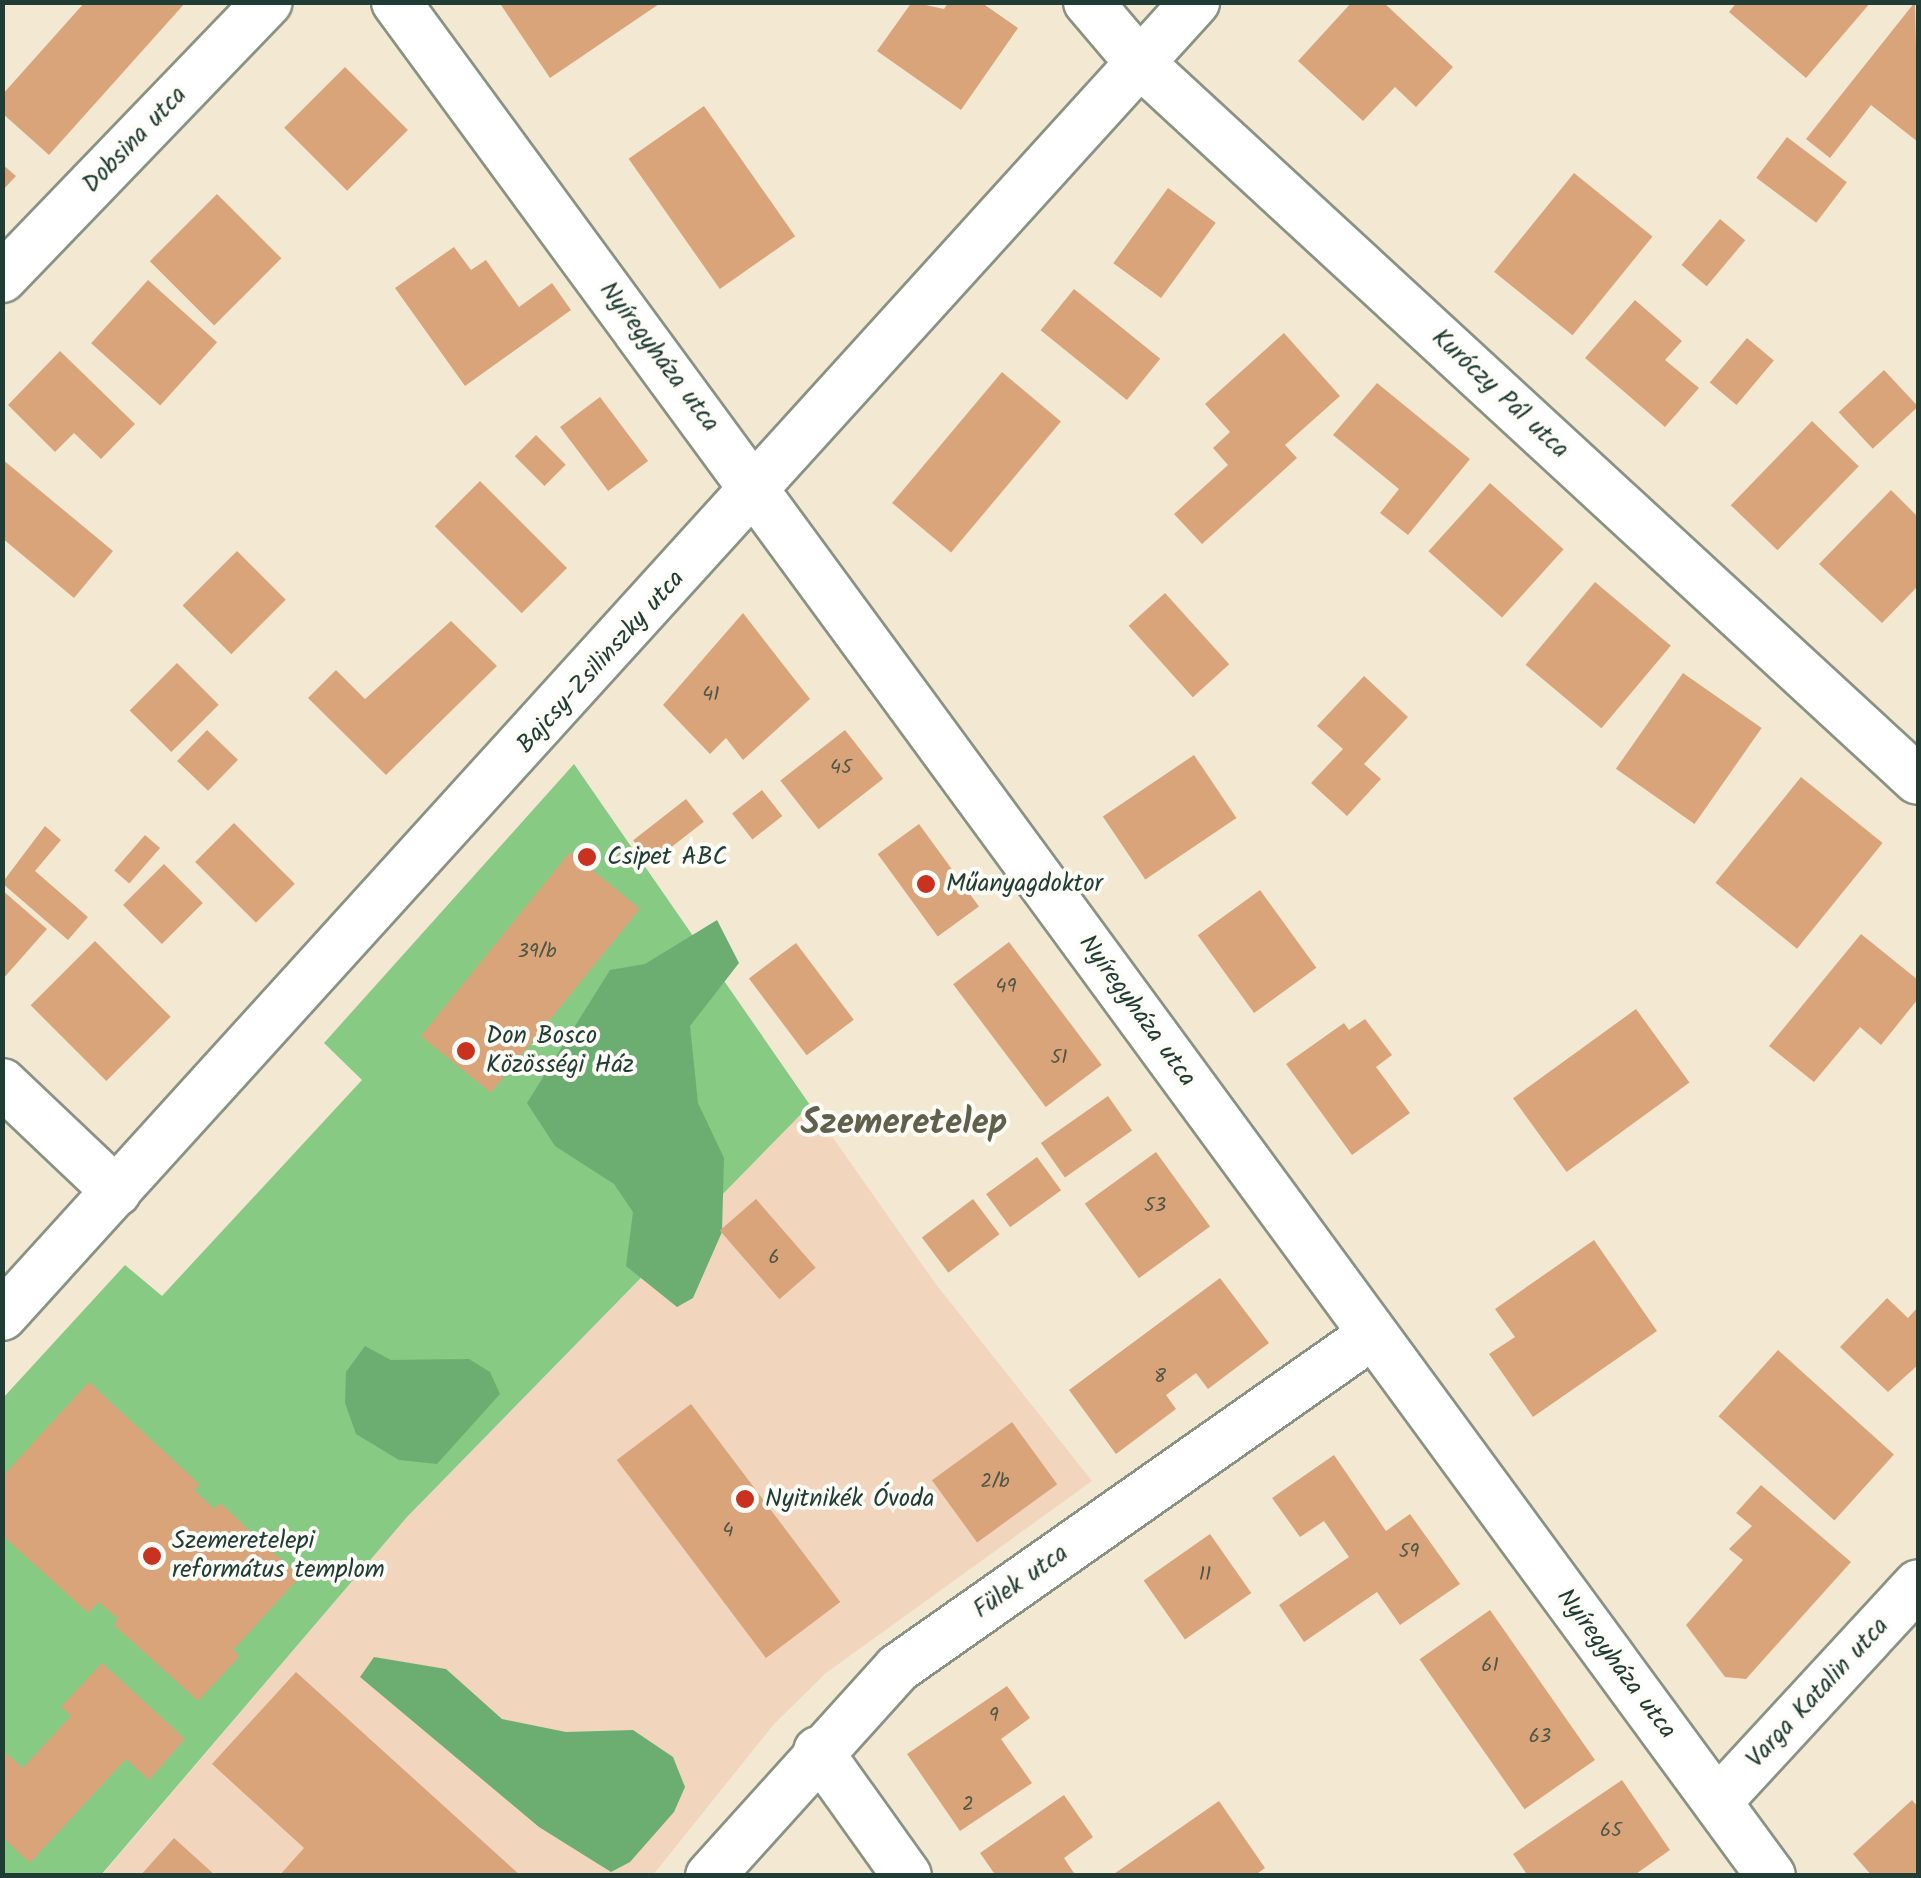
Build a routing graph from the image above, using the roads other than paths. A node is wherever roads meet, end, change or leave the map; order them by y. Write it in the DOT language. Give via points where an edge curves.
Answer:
graph roads {
  1 [pos="268,2"];
  2 [pos="396,2"];
  3 [pos="1088,2"];
  4 [pos="1194,2"];
  5 [pos="1139,62"];
  6 [pos="2,278"];
  7 [pos="758,490"];
  8 [pos="1918,780"];
  9 [pos="2,1084"];
  10 [pos="117,1192"];
  11 [pos="2,1316"];
  12 [pos="1372,1335"];
  13 [pos="1918,1584"];
  14 [pos="818,1751"];
  15 [pos="1718,1801"];
  16 [pos="710,1876"];
  17 [pos="907,1876"];
  18 [pos="1771,1876"];
  1 -- 6 [label="street, Dobsina utca"];
  2 -- 7 [label="street, Nyíregyháza utca"];
  3 -- 5 [label="street, Kuróczy Pál utca"];
  4 -- 5 [label="street, Bajcsy-Zsilinszky utca"];
  5 -- 7 [label="street, Bajcsy-Zsilinszky utca"];
  5 -- 8 [label="street, Kuróczy Pál utca"];
  7 -- 10 [label="street, Bajcsy-Zsilinszky utca"];
  7 -- 12 [label="street, Nyíregyháza utca"];
  9 -- 10 [label="street"];
  10 -- 11 [label="street, Bajcsy-Zsilinszky utca"];
  12 -- 14 [label="street, Fülek utca" via="898,1668"];
  12 -- 15 [label="street, Nyíregyháza utca"];
  13 -- 15 [label="street, Varga Katalin utca"];
  14 -- 16 [label="street, Fülek utca"];
  14 -- 17 [label="street"];
  15 -- 18 [label="street, Nyíregyháza utca"];
}
